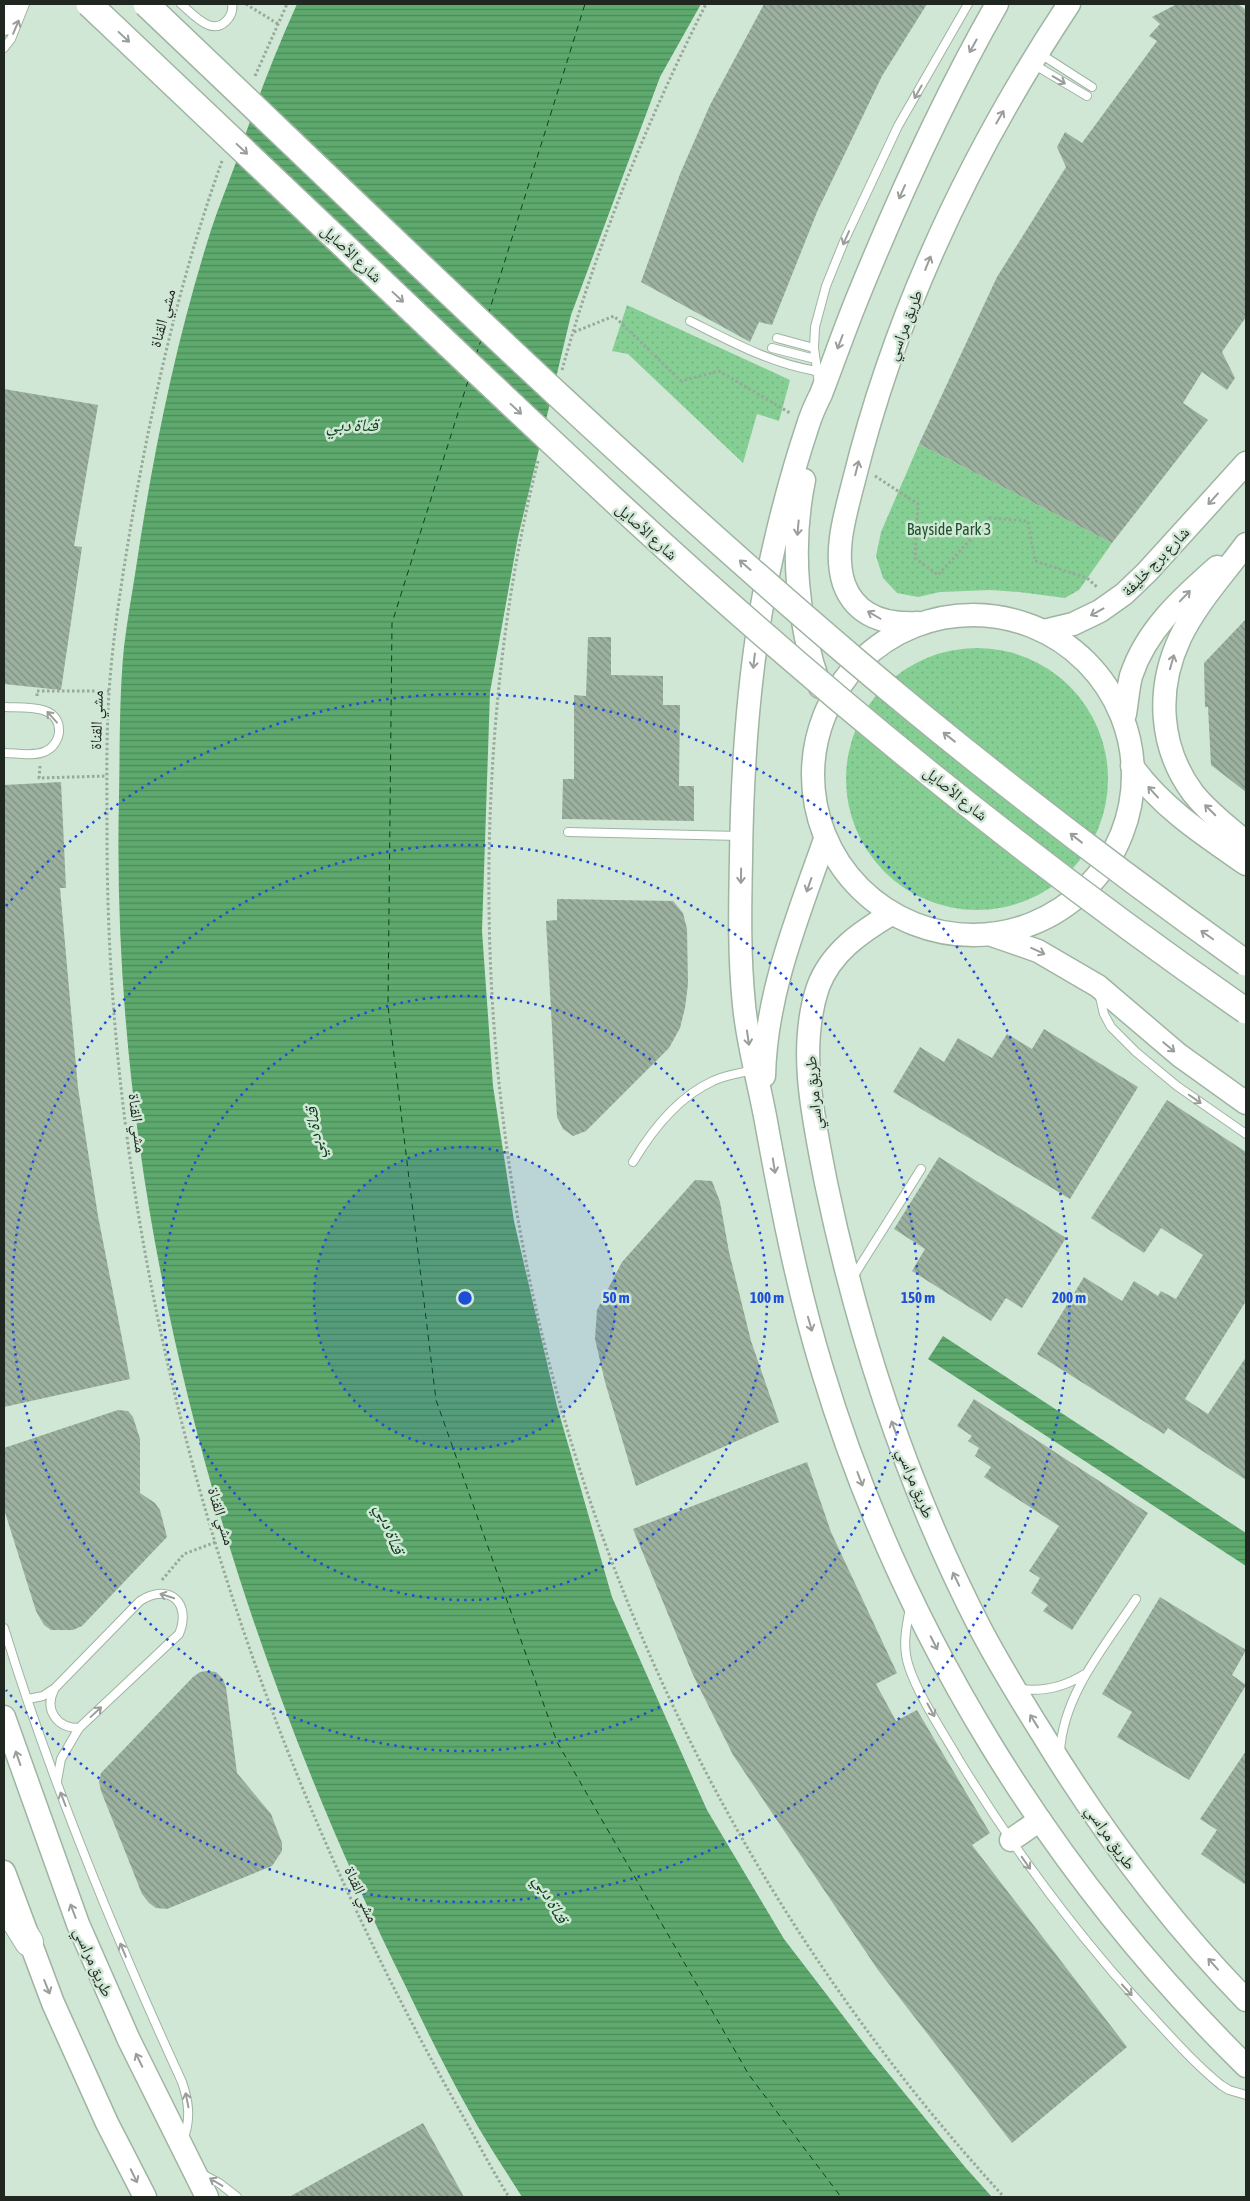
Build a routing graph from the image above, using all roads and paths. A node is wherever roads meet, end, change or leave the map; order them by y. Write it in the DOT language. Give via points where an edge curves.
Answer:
graph roads {
  1 [pos="12,4"];
  2 [pos="26,4"];
  3 [pos="89,4"];
  4 [pos="146,4"];
  5 [pos="181,4"];
  6 [pos="232,4"];
  7 [pos="245,4"];
  8 [pos="288,4"];
  9 [pos="706,4"];
  10 [pos="968,4"];
  11 [pos="997,4"];
  12 [pos="1069,6"];
  13 [pos="4,24"];
  14 [pos="278,24"];
  15 [pos="4,48"];
  16 [pos="1035,58"];
  17 [pos="252,83"];
  18 [pos="1092,87"];
  19 [pos="1087,96"];
  20 [pos="225,153"];
  21 [pos="690,321"];
  22 [pos="574,332"];
  23 [pos="776,338"];
  24 [pos="772,348"];
  25 [pos="814,348"];
  26 [pos="816,359"];
  27 [pos="816,371"];
  28 [pos="561,374"];
  29 [pos="821,394"];
  30 [pos="808,424"];
  31 [pos="539,456"];
  32 [pos="1246,463"];
  33 [pos="858,465"];
  34 [pos="1246,540"];
  35 [pos="1246,544"];
  36 [pos="1113,602"];
  37 [pos="920,623"];
  38 [pos="1044,632"];
  39 [pos="109,691"];
  40 [pos="4,707"];
  41 [pos="827,707"];
  42 [pos="37,708"];
  43 [pos="1125,714"];
  44 [pos="4,753"];
  45 [pos="40,753"];
  46 [pos="1132,766"];
  47 [pos="107,776"];
  48 [pos="568,832"];
  49 [pos="741,836"];
  50 [pos="825,839"];
  51 [pos="1246,842"];
  52 [pos="1246,864"];
  53 [pos="891,914"];
  54 [pos="992,935"];
  55 [pos="1246,963"];
  56 [pos="1098,986"];
  57 [pos="1246,1011"];
  58 [pos="754,1070"];
  59 [pos="1246,1103"];
  60 [pos="766,1118"];
  61 [pos="1246,1134"];
  62 [pos="633,1162"];
  63 [pos="922,1169"];
  64 [pos="849,1283"];
  65 [pos="216,1542"];
  66 [pos="151,1594"];
  67 [pos="912,1598"];
  68 [pos="1136,1599"];
  69 [pos="4,1628"];
  70 [pos="1087,1673"];
  71 [pos="55,1688"];
  72 [pos="1014,1688"];
  73 [pos="28,1700"];
  74 [pos="4,1717"];
  75 [pos="78,1728"];
  76 [pos="1059,1762"];
  77 [pos="56,1783"];
  78 [pos="1040,1820"];
  79 [pos="1010,1840"];
  80 [pos="4,1872"];
  81 [pos="4,1902"];
  82 [pos="29,1942"];
  83 [pos="1246,2000"];
  84 [pos="1246,2066"];
  85 [pos="1246,2094"];
  86 [pos="181,2147"];
  87 [pos="193,2170"];
  88 [pos="144,2197"];
  89 [pos="207,2197"];
  90 [pos="237,2197"];
  91 [pos="509,2197"];
  92 [pos="1004,2197"];
  1 -- 13 [label="main road"];
  15 -- 2 [label="lane, one-way"];
  3 -- 57 [label="main road, شارع الأصايل, one-way, bridge" via="614,501 756,629 1007,834"];
  55 -- 4 [label="main road, one-way, bridge" via="1030,802 913,709 783,598 631,462"];
  5 -- 6 [label="lane" via="207,25 216,26 231,16"];
  7 -- 14 [label="path"];
  8 -- 14 [label="path"];
  9 -- 22 [label="path" via="624,186"];
  10 -- 25 [label="lane, one-way" via="898,126 845,238 821,305"];
  11 -- 29 [label="main road, one-way" via="932,126 870,266"];
  12 -- 16 [label="main road, طريق مراسي"];
  14 -- 17 [label="path"];
  16 -- 18 [label="lane"];
  16 -- 19 [label="lane, one-way"];
  33 -- 16 [label="main road, طريق مراسي, one-way" via="888,368 930,259 958,195"];
  20 -- 39 [label="path, مشي القناة" via="186,277 153,409 127,549"];
  21 -- 27 [label="lane" via="763,358"];
  22 -- 28 [label="path"];
  22 -- 30 [label="path" via="614,316 681,380 719,371"];
  23 -- 25 [label="lane"];
  24 -- 26 [label="lane"];
  25 -- 26 [label="lane"];
  26 -- 27 [label="lane"];
  27 -- 29 [label="lane"];
  29 -- 30 [label="main road"];
  29 -- 41 [label="main road, one-way" via="801,492 797,535 803,622 812,665"];
  30 -- 49 [label="main road, one-way" via="781,518 758,630 746,738"];
  31 -- 92 [label="path" via="512,587 502,665 493,754 489,902 497,1060 505,1138 533,1294 551,1371 597,1523 625,1597 664,1688 726,1811 807,1947 852,2012 950,2136"];
  32 -- 36 [label="main road, شارع برج خليفة, one-way" via="1147,572"];
  33 -- 36 [label="path" via="918,504 915,558 938,575 990,518 1028,521 1035,561 1087,578"];
  37 -- 33 [label="main road, طريق مراسي, one-way" via="897,624 875,618 856,604 844,584 841,542"];
  43 -- 34 [label="main road, one-way" via="1131,677 1143,647 1190,591"];
  51 -- 35 [label="main road, one-way" via="1193,793 1172,752 1163,706 1172,657 1180,636"];
  36 -- 38 [label="main road, شارع برج خليفة, one-way" via="1073,624"];
  37 -- 38 [label="main road" via="951,616 983,615 1015,620"];
  37 -- 41 [label="main road" via="882,642 850,671"];
  38 -- 43 [label="main road" via="1073,650 1097,674"];
  39 -- 42 [label="path" via="37,691"];
  39 -- 47 [label="path, مشي القناة"];
  40 -- 42 [label="lane"];
  41 -- 50 [label="main road" via="814,750 813,796"];
  45 -- 42 [label="lane, one-way" via="57,741 59,726 51,713"];
  43 -- 46 [label="main road"];
  44 -- 45 [label="lane"];
  45 -- 47 [label="path" via="39,778"];
  52 -- 46 [label="main road, one-way" via="1172,810"];
  46 -- 54 [label="main road" via="1130,806 1117,844 1096,878 1066,906 1031,925"];
  47 -- 65 [label="path, مشي القناة" via="107,931 115,1039 135,1196 168,1370"];
  48 -- 49 [label="lane"];
  49 -- 58 [label="main road, one-way" via="741,972"];
  50 -- 53 [label="main road" via="852,882"];
  50 -- 60 [label="main road, one-way" via="774,991 765,1054"];
  53 -- 54 [label="main road" via="940,933"];
  53 -- 64 [label="main road, طريق مراسي" via="848,942 831,962 819,985 812,1011 809,1065 814,1120"];
  54 -- 56 [label="main road, one-way" via="1038,951"];
  56 -- 59 [label="main road, one-way" via="1179,1055"];
  56 -- 61 [label="lane, one-way" via="1104,1014 1126,1043 1177,1086"];
  58 -- 60 [label="main road"];
  58 -- 62 [label="lane" via="713,1080 677,1106 648,1136"];
  60 -- 67 [label="main road, one-way" via="790,1246 823,1373 867,1496"];
  63 -- 64 [label="lane"];
  72 -- 64 [label="main road, طريق مراسي, one-way" via="980,1628 919,1493 884,1398"];
  65 -- 66 [label="path" via="184,1554"];
  65 -- 91 [label="path, مشي القناة" via="273,1712 343,1883 424,2048"];
  66 -- 71 [label="lane" via="140,1601"];
  75 -- 66 [label="lane, one-way" via="179,1634 184,1622 183,1610 176,1599 164,1593"];
  67 -- 78 [label="main road, one-way" via="950,1674"];
  67 -- 79 [label="lane, one-way" via="905,1640 913,1678"];
  68 -- 70 [label="lane"];
  69 -- 73 [label="lane"];
  70 -- 72 [label="lane" via="1052,1688"];
  70 -- 76 [label="lane" via="1064,1724"];
  71 -- 73 [label="lane"];
  71 -- 75 [label="lane" via="50,1704 52,1712 62,1725"];
  76 -- 72 [label="main road, طريق مراسي, one-way"];
  73 -- 77 [label="lane"];
  86 -- 74 [label="main road, طريق مراسي, one-way" via="78,1924"];
  75 -- 77 [label="lane" via="61,1759"];
  83 -- 76 [label="main road, طريق مراسي, one-way" via="1186,1935 1141,1879"];
  86 -- 77 [label="lane, one-way" via="187,2131 187,2098"];
  78 -- 79 [label="main road"];
  78 -- 84 [label="main road" via="1134,1944 1176,1994"];
  79 -- 85 [label="lane, one-way" via="1073,1925 1138,2002 1214,2080 1229,2090"];
  80 -- 82 [label="main road"];
  81 -- 82 [label="highway"];
  82 -- 88 [label="main road, one-way" via="80,2063"];
  86 -- 87 [label="main road, طريق مراسي"];
  87 -- 89 [label="main road, طريق مراسي"];
  90 -- 87 [label="lane, one-way" via="219,2183"];
}
